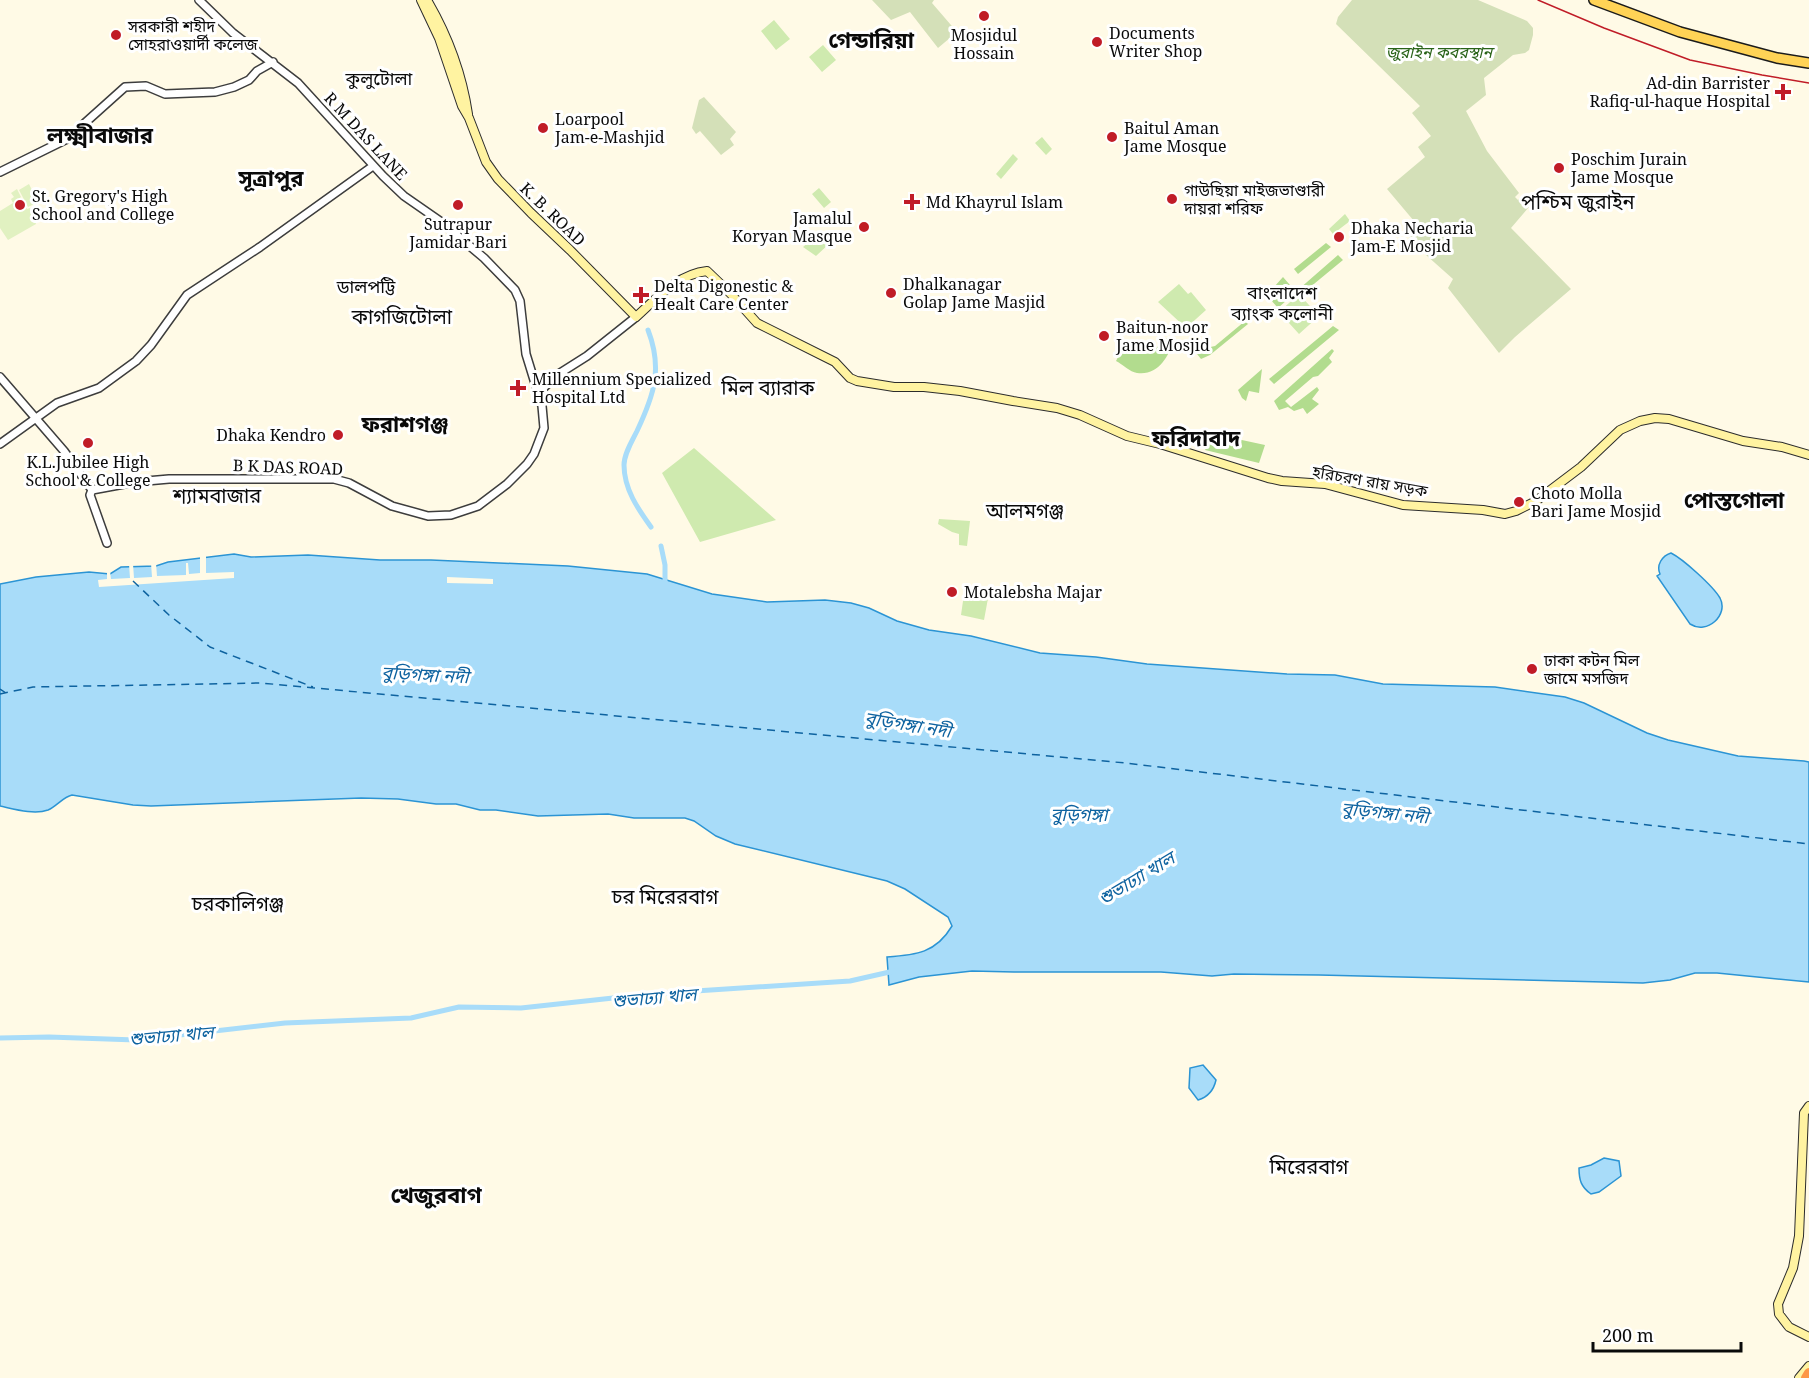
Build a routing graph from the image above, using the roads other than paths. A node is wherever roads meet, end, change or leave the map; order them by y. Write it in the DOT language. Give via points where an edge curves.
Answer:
graph roads {
  1 [pos="199,0"];
  2 [pos="421,0"];
  3 [pos="427,0"];
  4 [pos="1594,0"];
  5 [pos="273,62"];
  6 [pos="1809,63"];
  7 [pos="469,118"];
  8 [pos="373,166"];
  9 [pos="0,172"];
  10 [pos="636,317"];
  11 [pos="0,377"];
  12 [pos="537,394"];
  13 [pos="35,418"];
  14 [pos="0,444"];
  15 [pos="1809,455"];
  16 [pos="93,490"];
  17 [pos="107,543"];
  18 [pos="1809,1106"];
  19 [pos="1806,1336"];
  20 [pos="1809,1343"];
  21 [pos="1809,1361"];
  22 [pos="1809,1366"];
  23 [pos="1804,1375"];
  1 -- 5 [label="street, R M DAS LANE" via="233,33"];
  2 -- 7 [label="main road, K. B. ROAD"];
  3 -- 7 [label="main road, K. B. ROAD" via="441,24"];
  4 -- 6 [label="main road" via="1680,32"];
  5 -- 8 [label="street, R M DAS LANE"];
  5 -- 9 [label="street" via="257,70 249,80 215,92 165,94 146,86 125,87 67,139"];
  7 -- 10 [label="main road, K. B. ROAD" via="481,152 498,178"];
  8 -- 12 [label="street, R M DAS LANE" via="399,192 461,238 515,290"];
  8 -- 13 [label="street" via="187,295 136,361 99,388 57,403"];
  10 -- 12 [label="street"];
  10 -- 15 [label="main road, হরিচরণ রায় সড়ক" via="677,281 707,271 757,323 835,362 857,381 960,391 1057,408 1127,436 1282,481 1324,484 1403,505 1516,512 1581,467 1620,430 1655,418"];
  11 -- 13 [label="street"];
  12 -- 16 [label="street, B K DAS ROAD" via="544,428 527,464 488,501 451,515 428,516 403,510 334,479 169,479"];
  13 -- 14 [label="street"];
  13 -- 16 [label="street"];
  16 -- 17 [label="street" via="90,495"];
  18 -- 19 [label="main road" via="1804,1113 1799,1236 1793,1268 1778,1304 1784,1322"];
  19 -- 20 [label="main road"];
  21 -- 23 [label="main road"];
  22 -- 23 [label="main road"];
}
